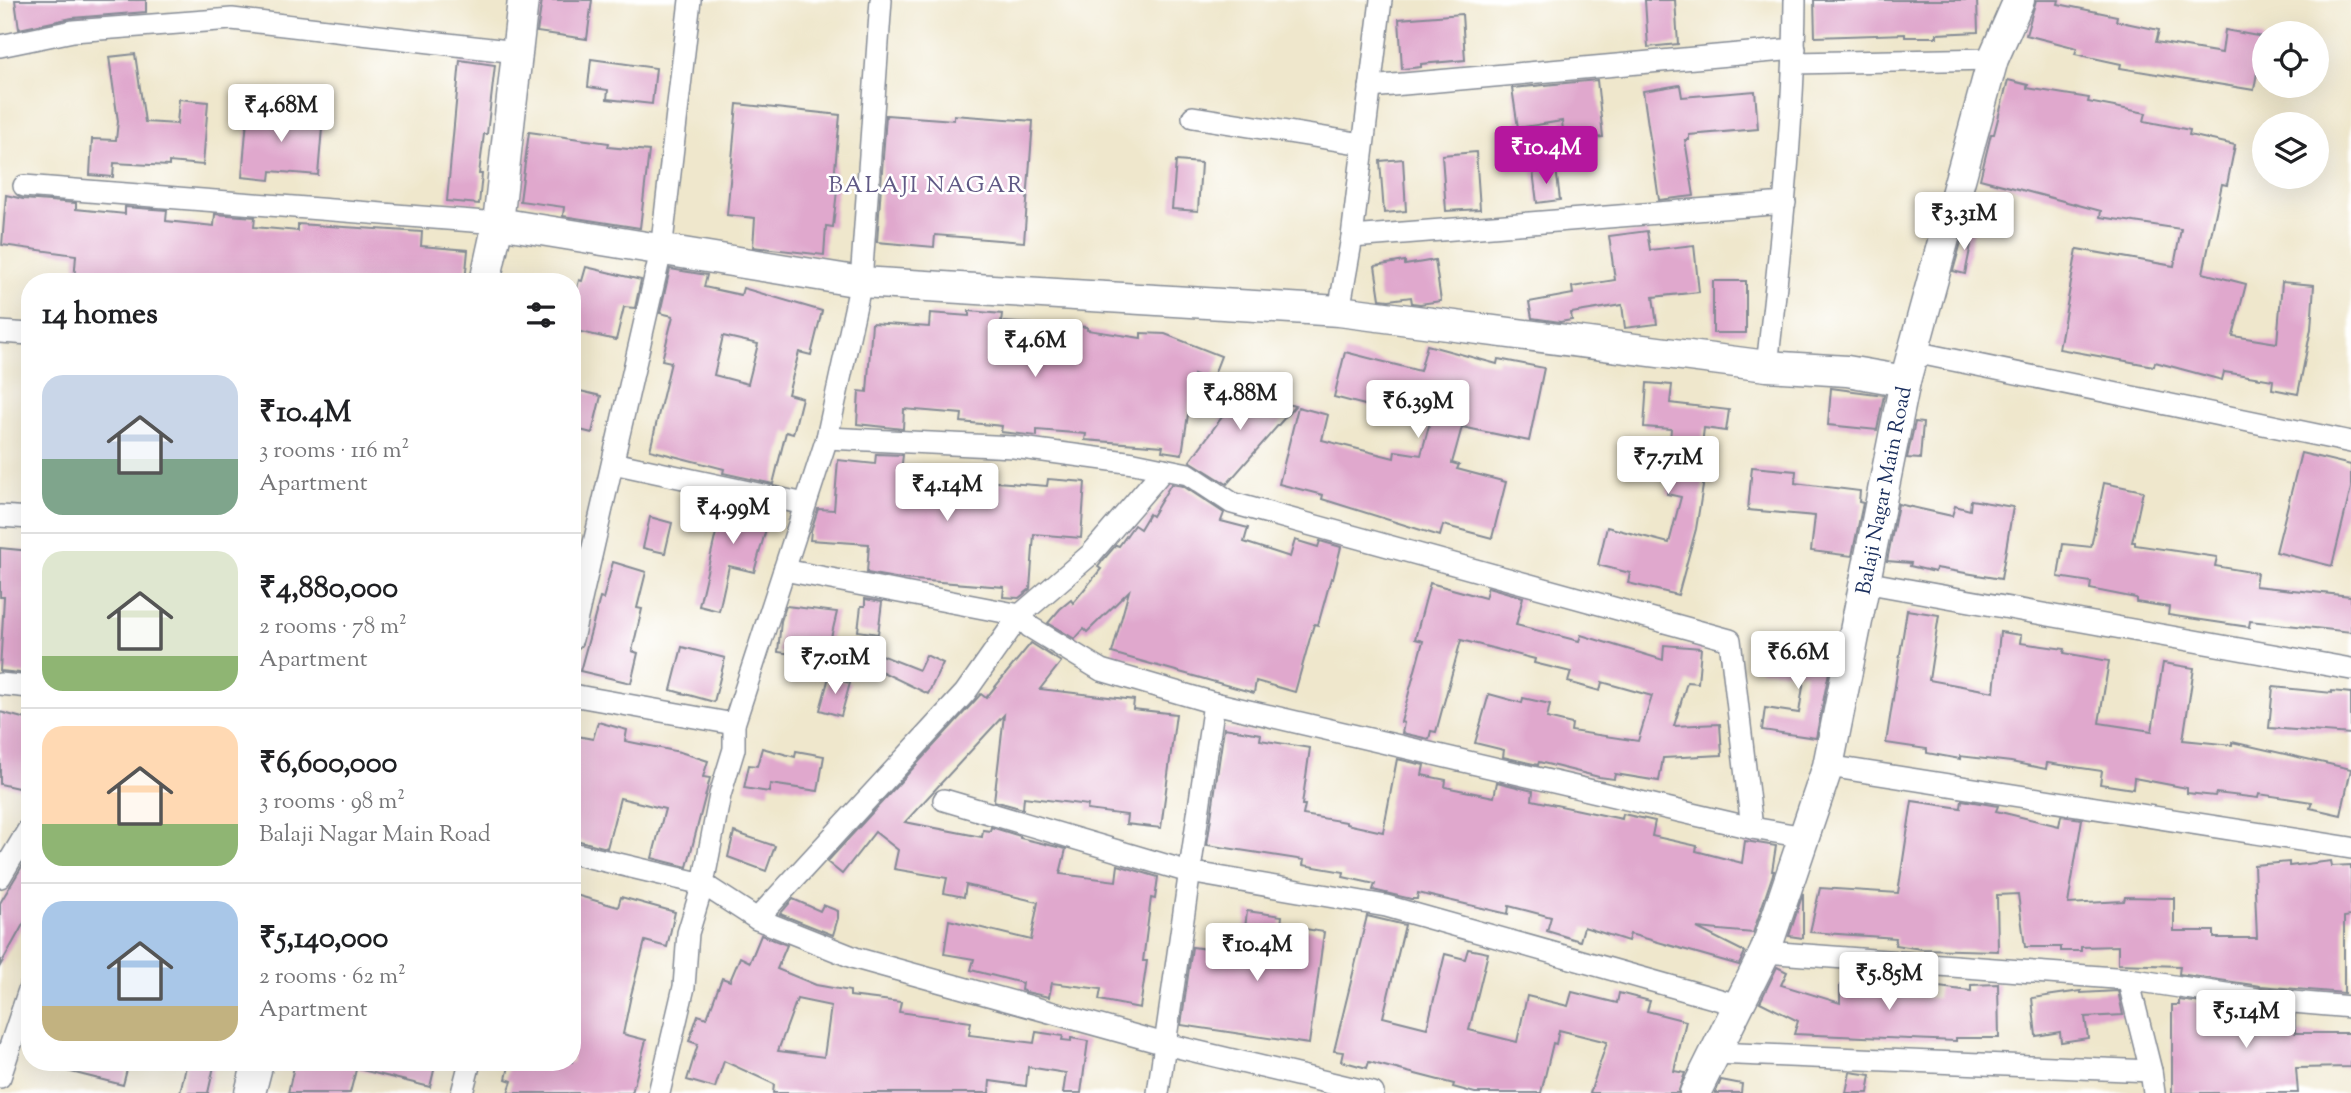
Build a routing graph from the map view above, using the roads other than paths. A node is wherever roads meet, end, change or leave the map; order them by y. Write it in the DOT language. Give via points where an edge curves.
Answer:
graph roads {
  1 [pos="523,0"];
  2 [pos="690,0"];
  3 [pos="881,0"];
  4 [pos="1381,0"];
  5 [pos="1795,0"];
  6 [pos="2020,0"];
  7 [pos="0,46"];
  8 [pos="517,52"];
  9 [pos="1794,56"];
  10 [pos="1993,59"];
  11 [pos="1370,87"];
  12 [pos="1193,117"];
  13 [pos="1363,144"];
  14 [pos="24,186"];
  15 [pos="1785,203"];
  16 [pos="498,223"];
  17 [pos="1352,237"];
  18 [pos="662,251"];
  19 [pos="487,273"];
  20 [pos="861,282"];
  21 [pos="1339,311"];
  22 [pos="0,331"];
  23 [pos="21,333"];
  24 [pos="1914,352"];
  25 [pos="1767,366"];
  26 [pos="1905,381"];
  27 [pos="827,438"];
  28 [pos="2351,442"];
  29 [pos="613,463"];
  30 [pos="1164,469"];
  31 [pos="805,505"];
  32 [pos="0,516"];
  33 [pos="21,517"];
  34 [pos="784,570"];
  35 [pos="1864,582"];
  36 [pos="581,600"];
  37 [pos="1020,615"];
  38 [pos="2351,669"];
  39 [pos="0,684"];
  40 [pos="21,686"];
  41 [pos="581,697"];
  42 [pos="1213,703"];
  43 [pos="734,724"];
  44 [pos="1828,766"];
  45 [pos="944,800"];
  46 [pos="1752,828"];
  47 [pos="1805,837"];
  48 [pos="21,842"];
  49 [pos="2351,848"];
  50 [pos="581,855"];
  51 [pos="1189,872"];
  52 [pos="0,877"];
  53 [pos="703,884"];
  54 [pos="757,919"];
  55 [pos="1765,953"];
  56 [pos="2128,979"];
  57 [pos="1738,1005"];
  58 [pos="2351,1007"];
  59 [pos="21,1014"];
  60 [pos="1165,1044"];
  61 [pos="1713,1054"];
  62 [pos="2151,1070"];
  63 [pos="256,1071"];
  64 [pos="468,1071"];
  65 [pos="0,1077"];
  66 [pos="250,1093"];
  67 [pos="462,1093"];
  68 [pos="659,1093"];
  69 [pos="1158,1093"];
  70 [pos="1373,1093"];
  71 [pos="1695,1093"];
  72 [pos="2154,1093"];
  1 -- 8 [label="street"];
  2 -- 18 [label="street"];
  3 -- 20 [label="street"];
  4 -- 11 [label="street"];
  5 -- 9 [label="street"];
  6 -- 10 [label="street, Balaji Nagar Main Road"];
  7 -- 8 [label="street" via="73,31 232,19"];
  8 -- 16 [label="street"];
  9 -- 10 [label="street"];
  9 -- 11 [label="street"];
  9 -- 15 [label="street"];
  10 -- 24 [label="street, Balaji Nagar Main Road"];
  11 -- 13 [label="street"];
  12 -- 13 [label="street"];
  13 -- 17 [label="street"];
  14 -- 16 [label="street"];
  15 -- 17 [label="street"];
  15 -- 25 [label="street"];
  16 -- 18 [label="street"];
  16 -- 19 [label="street"];
  17 -- 21 [label="street"];
  18 -- 20 [label="street"];
  18 -- 29 [label="street"];
  20 -- 21 [label="street"];
  20 -- 27 [label="street"];
  21 -- 25 [label="street"];
  22 -- 23 [label="street"];
  24 -- 26 [label="street, Balaji Nagar Main Road"];
  24 -- 28 [label="street"];
  25 -- 26 [label="street" via="1847,370"];
  26 -- 35 [label="street, Balaji Nagar Main Road"];
  27 -- 30 [label="street" via="1014,447"];
  27 -- 31 [label="street"];
  29 -- 31 [label="street"];
  29 -- 36 [label="street"];
  30 -- 37 [label="street" via="1091,554"];
  30 -- 46 [label="street" via="1188,474 1232,503 1731,640"];
  31 -- 34 [label="street"];
  32 -- 33 [label="street"];
  34 -- 37 [label="street"];
  34 -- 43 [label="street"];
  35 -- 38 [label="street"];
  35 -- 44 [label="street, Balaji Nagar Main Road"];
  37 -- 42 [label="street" via="1030,627 1101,670"];
  37 -- 54 [label="street" via="965,693"];
  39 -- 40 [label="street"];
  41 -- 43 [label="street"];
  42 -- 46 [label="street"];
  42 -- 51 [label="street"];
  43 -- 53 [label="street" via="734,749"];
  44 -- 47 [label="street, Balaji Nagar Main Road"];
  44 -- 49 [label="street"];
  45 -- 51 [label="street"];
  46 -- 47 [label="street"];
  47 -- 55 [label="street, Balaji Nagar Main Road"];
  48 -- 52 [label="street"];
  50 -- 53 [label="street"];
  51 -- 57 [label="street" via="1385,906"];
  51 -- 60 [label="street"];
  53 -- 54 [label="street"];
  53 -- 68 [label="street" via="688,933 684,987"];
  54 -- 60 [label="street" via="855,958"];
  55 -- 56 [label="street"];
  55 -- 57 [label="street, Balaji Nagar Main Road"];
  56 -- 58 [label="street" via="2258,999"];
  56 -- 62 [label="street"];
  57 -- 61 [label="street, Balaji Nagar Main Road"];
  59 -- 65 [label="street"];
  60 -- 69 [label="street"];
  60 -- 70 [label="street"];
  61 -- 62 [label="street"];
  61 -- 71 [label="street, Balaji Nagar Main Road"];
  62 -- 72 [label="street"];
  63 -- 66 [label="street"];
  64 -- 67 [label="street"];
}
